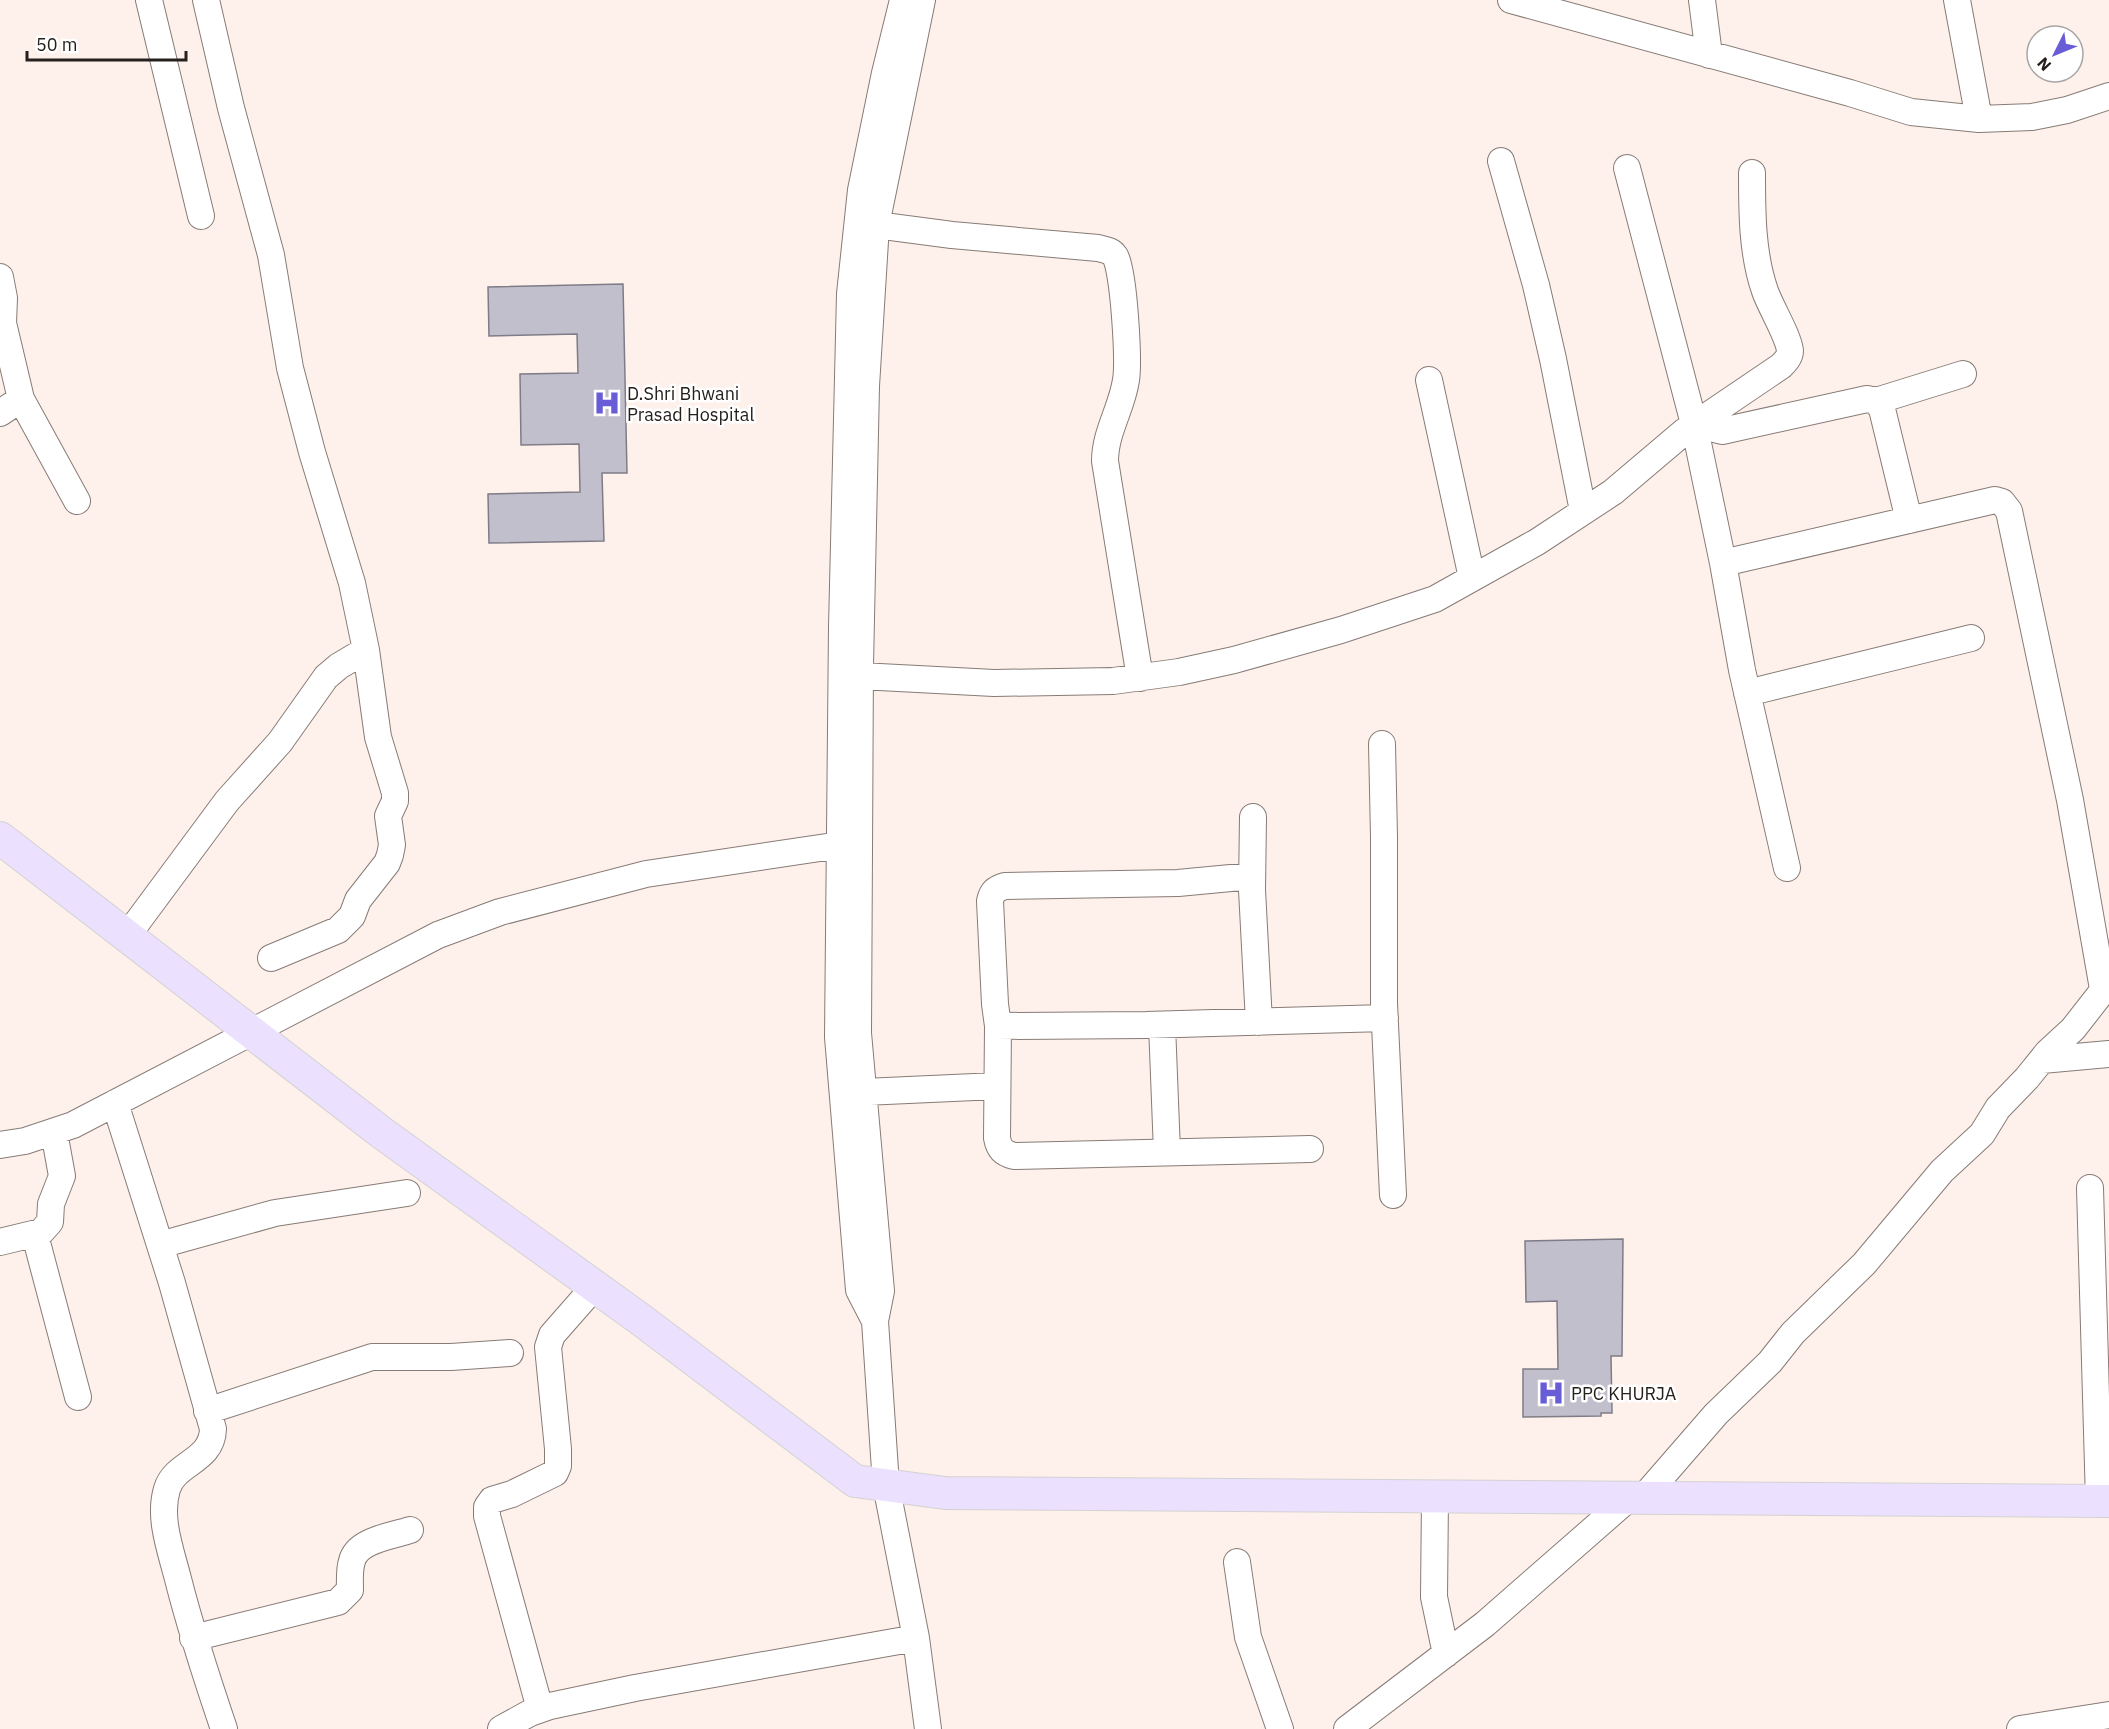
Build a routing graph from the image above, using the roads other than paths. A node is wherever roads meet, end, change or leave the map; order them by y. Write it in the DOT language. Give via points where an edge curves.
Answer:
graph roads {
  1 [pos="149,0"];
  2 [pos="206,0"];
  3 [pos="903,0"];
  4 [pos="922,0"];
  5 [pos="1511,0"];
  6 [pos="1702,0"];
  7 [pos="1957,0"];
  8 [pos="1709,55"];
  9 [pos="2109,96"];
  10 [pos="1979,119"];
  11 [pos="1501,161"];
  12 [pos="1627,168"];
  13 [pos="1752,172"];
  14 [pos="201,216"];
  15 [pos="876,225"];
  16 [pos="0,277"];
  17 [pos="1963,374"];
  18 [pos="1429,380"];
  19 [pos="1876,401"];
  20 [pos="10,406"];
  21 [pos="1698,422"];
  22 [pos="77,501"];
  23 [pos="1584,512"];
  24 [pos="1909,520"];
  25 [pos="1723,563"];
  26 [pos="1472,578"];
  27 [pos="1971,638"];
  28 [pos="366,650"];
  29 [pos="860,676"];
  30 [pos="1140,678"];
  31 [pos="1747,693"];
  32 [pos="1382,744"];
  33 [pos="1253,817"];
  34 [pos="0,838"];
  35 [pos="840,844"];
  36 [pos="1787,868"];
  37 [pos="1252,876"];
  38 [pos="127,936"];
  39 [pos="271,958"];
  40 [pos="2106,986"];
  41 [pos="1385,1018"];
  42 [pos="1259,1022"];
  43 [pos="1162,1025"];
  44 [pos="998,1026"];
  45 [pos="252,1032"];
  46 [pos="2109,1054"];
  47 [pos="2042,1060"];
  48 [pos="997,1086"];
  49 [pos="864,1092"];
  50 [pos="115,1103"];
  51 [pos="54,1132"];
  52 [pos="0,1145"];
  53 [pos="1310,1149"];
  54 [pos="1167,1152"];
  55 [pos="2090,1188"];
  56 [pos="407,1193"];
  57 [pos="1393,1195"];
  58 [pos="35,1235"];
  59 [pos="0,1242"];
  60 [pos="160,1245"];
  61 [pos="595,1286"];
  62 [pos="875,1321"];
  63 [pos="510,1353"];
  64 [pos="78,1397"];
  65 [pos="207,1411"];
  66 [pos="886,1485"];
  67 [pos="1435,1497"];
  68 [pos="1636,1498"];
  69 [pos="2104,1501"];
  70 [pos="410,1530"];
  71 [pos="1237,1562"];
  72 [pos="194,1638"];
  73 [pos="916,1638"];
  74 [pos="1446,1654"];
  75 [pos="540,1709"];
  76 [pos="2109,1715"];
  77 [pos="224,1729"];
  78 [pos="501,1729"];
  79 [pos="928,1729"];
  80 [pos="1280,1729"];
  81 [pos="1347,1729"];
  82 [pos="2020,1729"];
  1 -- 14 [label="street"];
  2 -- 28 [label="street" via="271,255 290,368 352,583"];
  3 -- 35 [label="street" via="861,190 850,294"];
  4 -- 15 [label="street"];
  5 -- 8 [label="street"];
  6 -- 8 [label="street"];
  7 -- 10 [label="street"];
  8 -- 10 [label="street" via="1911,112"];
  9 -- 10 [label="street" via="2032,117"];
  11 -- 23 [label="street" via="1536,285"];
  12 -- 21 [label="street"];
  13 -- 21 [label="street" via="1752,218 1759,269 1790,351 1781,366"];
  15 -- 29 [label="street" via="866,386"];
  15 -- 30 [label="street" via="1098,249 1114,254 1124,309 1127,370 1105,446 1105,461"];
  16 -- 20 [label="street"];
  17 -- 19 [label="street"];
  18 -- 26 [label="street"];
  19 -- 21 [label="street" via="1867,399 1722,431"];
  19 -- 24 [label="street" via="1882,408"];
  20 -- 22 [label="street"];
  21 -- 23 [label="street"];
  21 -- 25 [label="street"];
  23 -- 26 [label="street"];
  24 -- 25 [label="street"];
  24 -- 40 [label="street" via="1995,500 2009,511"];
  25 -- 31 [label="street"];
  26 -- 30 [label="street" via="1435,599 1341,630 1234,660"];
  27 -- 31 [label="street"];
  28 -- 38 [label="street" via="326,677 280,742 227,801"];
  28 -- 39 [label="street" via="378,736 395,793 388,816 390,855 345,925"];
  29 -- 30 [label="street" via="994,683"];
  29 -- 49 [label="street" via="858,1034"];
  31 -- 36 [label="street"];
  32 -- 41 [label="street"];
  33 -- 37 [label="street"];
  34 -- 38 [label="main road"];
  35 -- 45 [label="street" via="646,874 500,912 438,935"];
  35 -- 62 [label="street" via="838,1037 859,1290"];
  37 -- 42 [label="street"];
  37 -- 44 [label="street" via="1178,883 997,888 990,902"];
  38 -- 45 [label="main road"];
  40 -- 47 [label="street" via="2073,1029"];
  41 -- 42 [label="street"];
  41 -- 57 [label="street"];
  42 -- 43 [label="street"];
  43 -- 44 [label="street"];
  43 -- 54 [label="street"];
  44 -- 48 [label="street"];
  45 -- 50 [label="street"];
  45 -- 61 [label="main road"];
  46 -- 47 [label="street"];
  47 -- 68 [label="street" via="1998,1108 1982,1134 1942,1172 1864,1264"];
  48 -- 49 [label="street"];
  48 -- 54 [label="street" via="997,1138 1004,1153 1014,1156"];
  49 -- 62 [label="street" via="881,1291"];
  50 -- 51 [label="street"];
  50 -- 60 [label="street"];
  51 -- 52 [label="street"];
  51 -- 58 [label="street" via="61,1182 51,1204 50,1222"];
  53 -- 54 [label="street"];
  55 -- 69 [label="street"];
  56 -- 60 [label="street" via="275,1213"];
  58 -- 59 [label="street"];
  58 -- 64 [label="street"];
  60 -- 65 [label="street"];
  61 -- 66 [label="main road" via="855,1480"];
  61 -- 75 [label="street" via="552,1335 548,1347 558,1449 555,1473 492,1500 487,1507"];
  62 -- 66 [label="street"];
  63 -- 65 [label="street" via="372,1357"];
  65 -- 72 [label="street" via="212,1439 167,1487 165,1504 166,1530"];
  66 -- 67 [label="main road" via="945,1493"];
  66 -- 73 [label="street"];
  67 -- 68 [label="main road"];
  67 -- 74 [label="street" via="1434,1597"];
  68 -- 69 [label="main road"];
  68 -- 74 [label="street"];
  70 -- 72 [label="street" via="366,1544 355,1553 350,1590 338,1602"];
  71 -- 80 [label="street" via="1248,1637"];
  72 -- 77 [label="street"];
  73 -- 75 [label="street" via="635,1688"];
  73 -- 79 [label="street"];
  74 -- 81 [label="street"];
  75 -- 78 [label="street"];
  76 -- 82 [label="street"];
}
